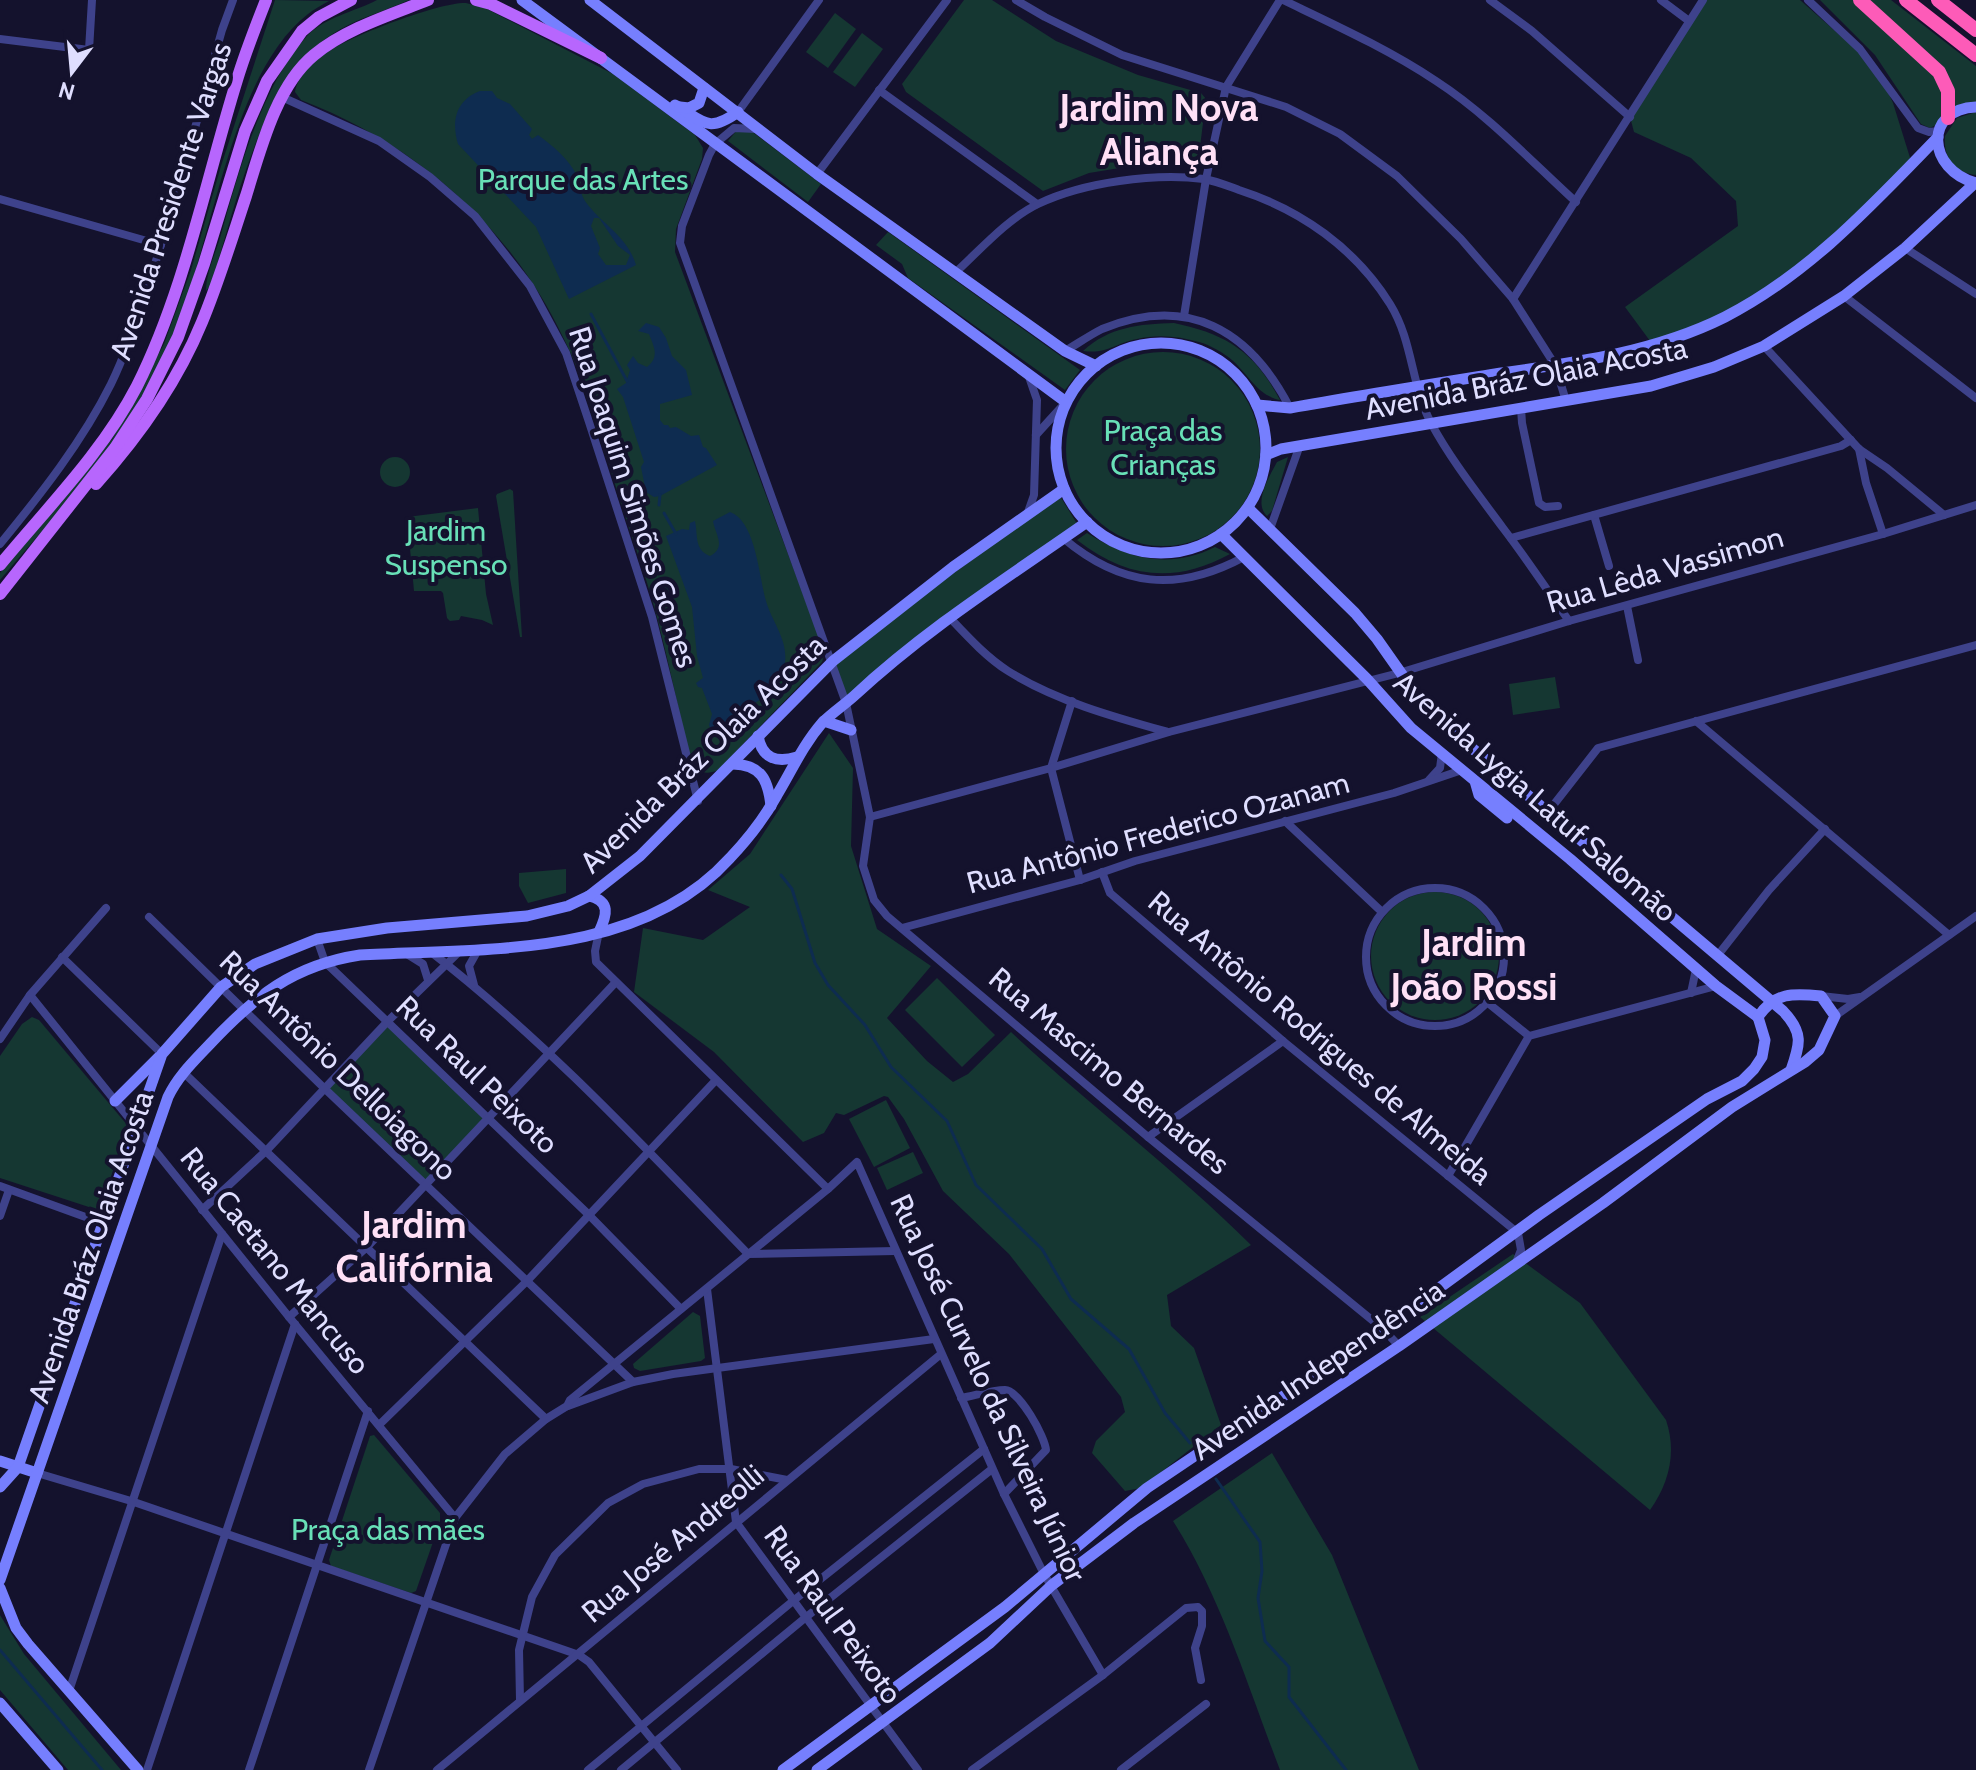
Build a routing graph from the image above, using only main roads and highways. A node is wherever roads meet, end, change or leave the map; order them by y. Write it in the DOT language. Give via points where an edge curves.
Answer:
graph roads {
  1 [pos="266,0"];
  2 [pos="351,0"];
  3 [pos="428,0"];
  4 [pos="476,0"];
  5 [pos="522,0"];
  6 [pos="590,0"];
  7 [pos="1860,0"];
  8 [pos="1906,0"];
  9 [pos="1938,0"];
  10 [pos="1976,30"];
  11 [pos="1976,55"];
  12 [pos="601,58"];
  13 [pos="704,88"];
  14 [pos="651,93"];
  15 [pos="680,107"];
  16 [pos="1976,107"];
  17 [pos="738,112"];
  18 [pos="1942,129"];
  19 [pos="1976,183"];
  20 [pos="1096,366"];
  21 [pos="1066,402"];
  22 [pos="1257,405"];
  23 [pos="1266,455"];
  24 [pos="1064,489"];
  25 [pos="67,508"];
  26 [pos="1248,508"];
  27 [pos="1087,522"];
  28 [pos="1221,534"];
  29 [pos="0,565"];
  30 [pos="0,594"];
  31 [pos="824,721"];
  32 [pos="851,730"];
  33 [pos="758,736"];
  34 [pos="797,757"];
  35 [pos="733,764"];
  36 [pos="771,806"];
  37 [pos="1548,812"];
  38 [pos="1530,827"];
  39 [pos="589,896"];
  40 [pos="599,932"];
  41 [pos="1772,1000"];
  42 [pos="1758,1017"];
  43 [pos="162,1054"];
  44 [pos="1790,1071"];
  45 [pos="115,1101"];
  46 [pos="66,1329"];
  47 [pos="82,1342"];
  48 [pos="0,1461"];
  49 [pos="18,1467"];
  50 [pos="37,1473"];
  51 [pos="0,1487"];
  52 [pos="0,1580"];
  53 [pos="0,1588"];
  54 [pos="0,1703"];
  55 [pos="58,1770"];
  56 [pos="138,1770"];
  57 [pos="783,1770"];
  58 [pos="817,1770"];
  1 -- 29 [label="main road, Avenida Presidente Vargas" via="151,356 103,440"];
  2 -- 25 [label="main road, Avenida Presidente Vargas" via="302,31 267,81 245,131 178,337 131,425"];
  3 -- 25 [label="main road" via="338,39 296,74 268,127 183,363 131,445 76,506"];
  4 -- 12 [label="main road"];
  5 -- 12 [label="main road"];
  6 -- 13 [label="main road"];
  7 -- 18 [label="highway" via="1939,72 1948,91"];
  8 -- 11 [label="highway"];
  9 -- 10 [label="highway"];
  12 -- 14 [label="main road"];
  13 -- 15 [label="main road" via="699,103"];
  13 -- 17 [label="main road"];
  14 -- 15 [label="main road"];
  14 -- 21 [label="main road"];
  15 -- 17 [label="main road" via="715,125"];
  16 -- 18 [label="main road" via="1962,109"];
  17 -- 20 [label="main road" via="955,273 1065,351"];
  18 -- 19 [label="main road" via="1939,153 1945,164 1952,173"];
  18 -- 22 [label="main road, Avenida Bráz Olaia Acosta" via="1828,247 1724,318 1617,355 1290,408"];
  19 -- 23 [label="main road, Avenida Bráz Olaia Acosta" via="1844,296 1764,346 1714,367 1658,384"];
  20 -- 21 [label="main road"];
  20 -- 22 [label="main road" via="1122,351 1151,344 1198,350 1222,363"];
  21 -- 24 [label="main road" via="1056,445"];
  22 -- 23 [label="main road"];
  23 -- 26 [label="main road"];
  24 -- 27 [label="main road"];
  24 -- 33 [label="main road, Avenida Bráz Olaia Acosta" via="833,661"];
  25 -- 30 [label="main road, Avenida Presidente Vargas"];
  26 -- 28 [label="main road"];
  26 -- 37 [label="main road, Avenida Lygia Latuf Salomão" via="1355,613 1427,710"];
  27 -- 28 [label="main road" via="1113,541 1142,551 1183,551"];
  27 -- 31 [label="main road, Avenida Bráz Olaia Acosta" via="949,617"];
  28 -- 38 [label="main road, Avenida Lygia Latuf Salomão" via="1398,716"];
  31 -- 32 [label="main road"];
  31 -- 34 [label="main road, Avenida Bráz Olaia Acosta"];
  33 -- 34 [label="main road" via="762,751 772,760"];
  33 -- 35 [label="main road, Avenida Bráz Olaia Acosta"];
  34 -- 36 [label="main road, Avenida Bráz Olaia Acosta"];
  35 -- 36 [label="main road" via="758,771"];
  35 -- 39 [label="main road, Avenida Bráz Olaia Acosta" via="624,871"];
  36 -- 40 [label="main road, Avenida Bráz Olaia Acosta" via="731,857 694,891 655,913"];
  37 -- 38 [label="main road"];
  37 -- 41 [label="main road, Avenida Lygia Latuf Salomão"];
  38 -- 42 [label="main road, Avenida Lygia Latuf Salomão"];
  39 -- 40 [label="main road" via="606,905"];
  39 -- 43 [label="main road, Avenida Bráz Olaia Acosta" via="527,916 317,939 255,964 221,987"];
  40 -- 47 [label="main road, Avenida Bráz Olaia Acosta" via="546,944 360,955 325,962 292,974 243,1010 174,1083"];
  41 -- 42 [label="main road"];
  41 -- 44 [label="main road" via="1799,1033"];
  41 -- 44 [label="main road, Avenida Independência" via="1821,996 1835,1016 1819,1050"];
  42 -- 57 [label="main road, Avenida Independência" via="1765,1040 1762,1057 1742,1081 1707,1099 1383,1329 1147,1488 1005,1607"];
  43 -- 45 [label="main road"];
  43 -- 46 [label="main road, Avenida Bráz Olaia Acosta"];
  44 -- 58 [label="main road, Avenida Independência" via="1399,1346 1134,1523 1052,1585 990,1643"];
  46 -- 47 [label="main road" via="70,1339"];
  46 -- 49 [label="main road, Avenida Bráz Olaia Acosta"];
  47 -- 50 [label="main road, Avenida Bráz Olaia Acosta"];
  48 -- 49 [label="main road"];
  49 -- 50 [label="main road"];
  49 -- 51 [label="main road, Avenida Bráz Olaia Acosta"];
  50 -- 52 [label="main road, Avenida Bráz Olaia Acosta"];
  53 -- 56 [label="main road" via="16,1628"];
  54 -- 55 [label="main road"];
}
